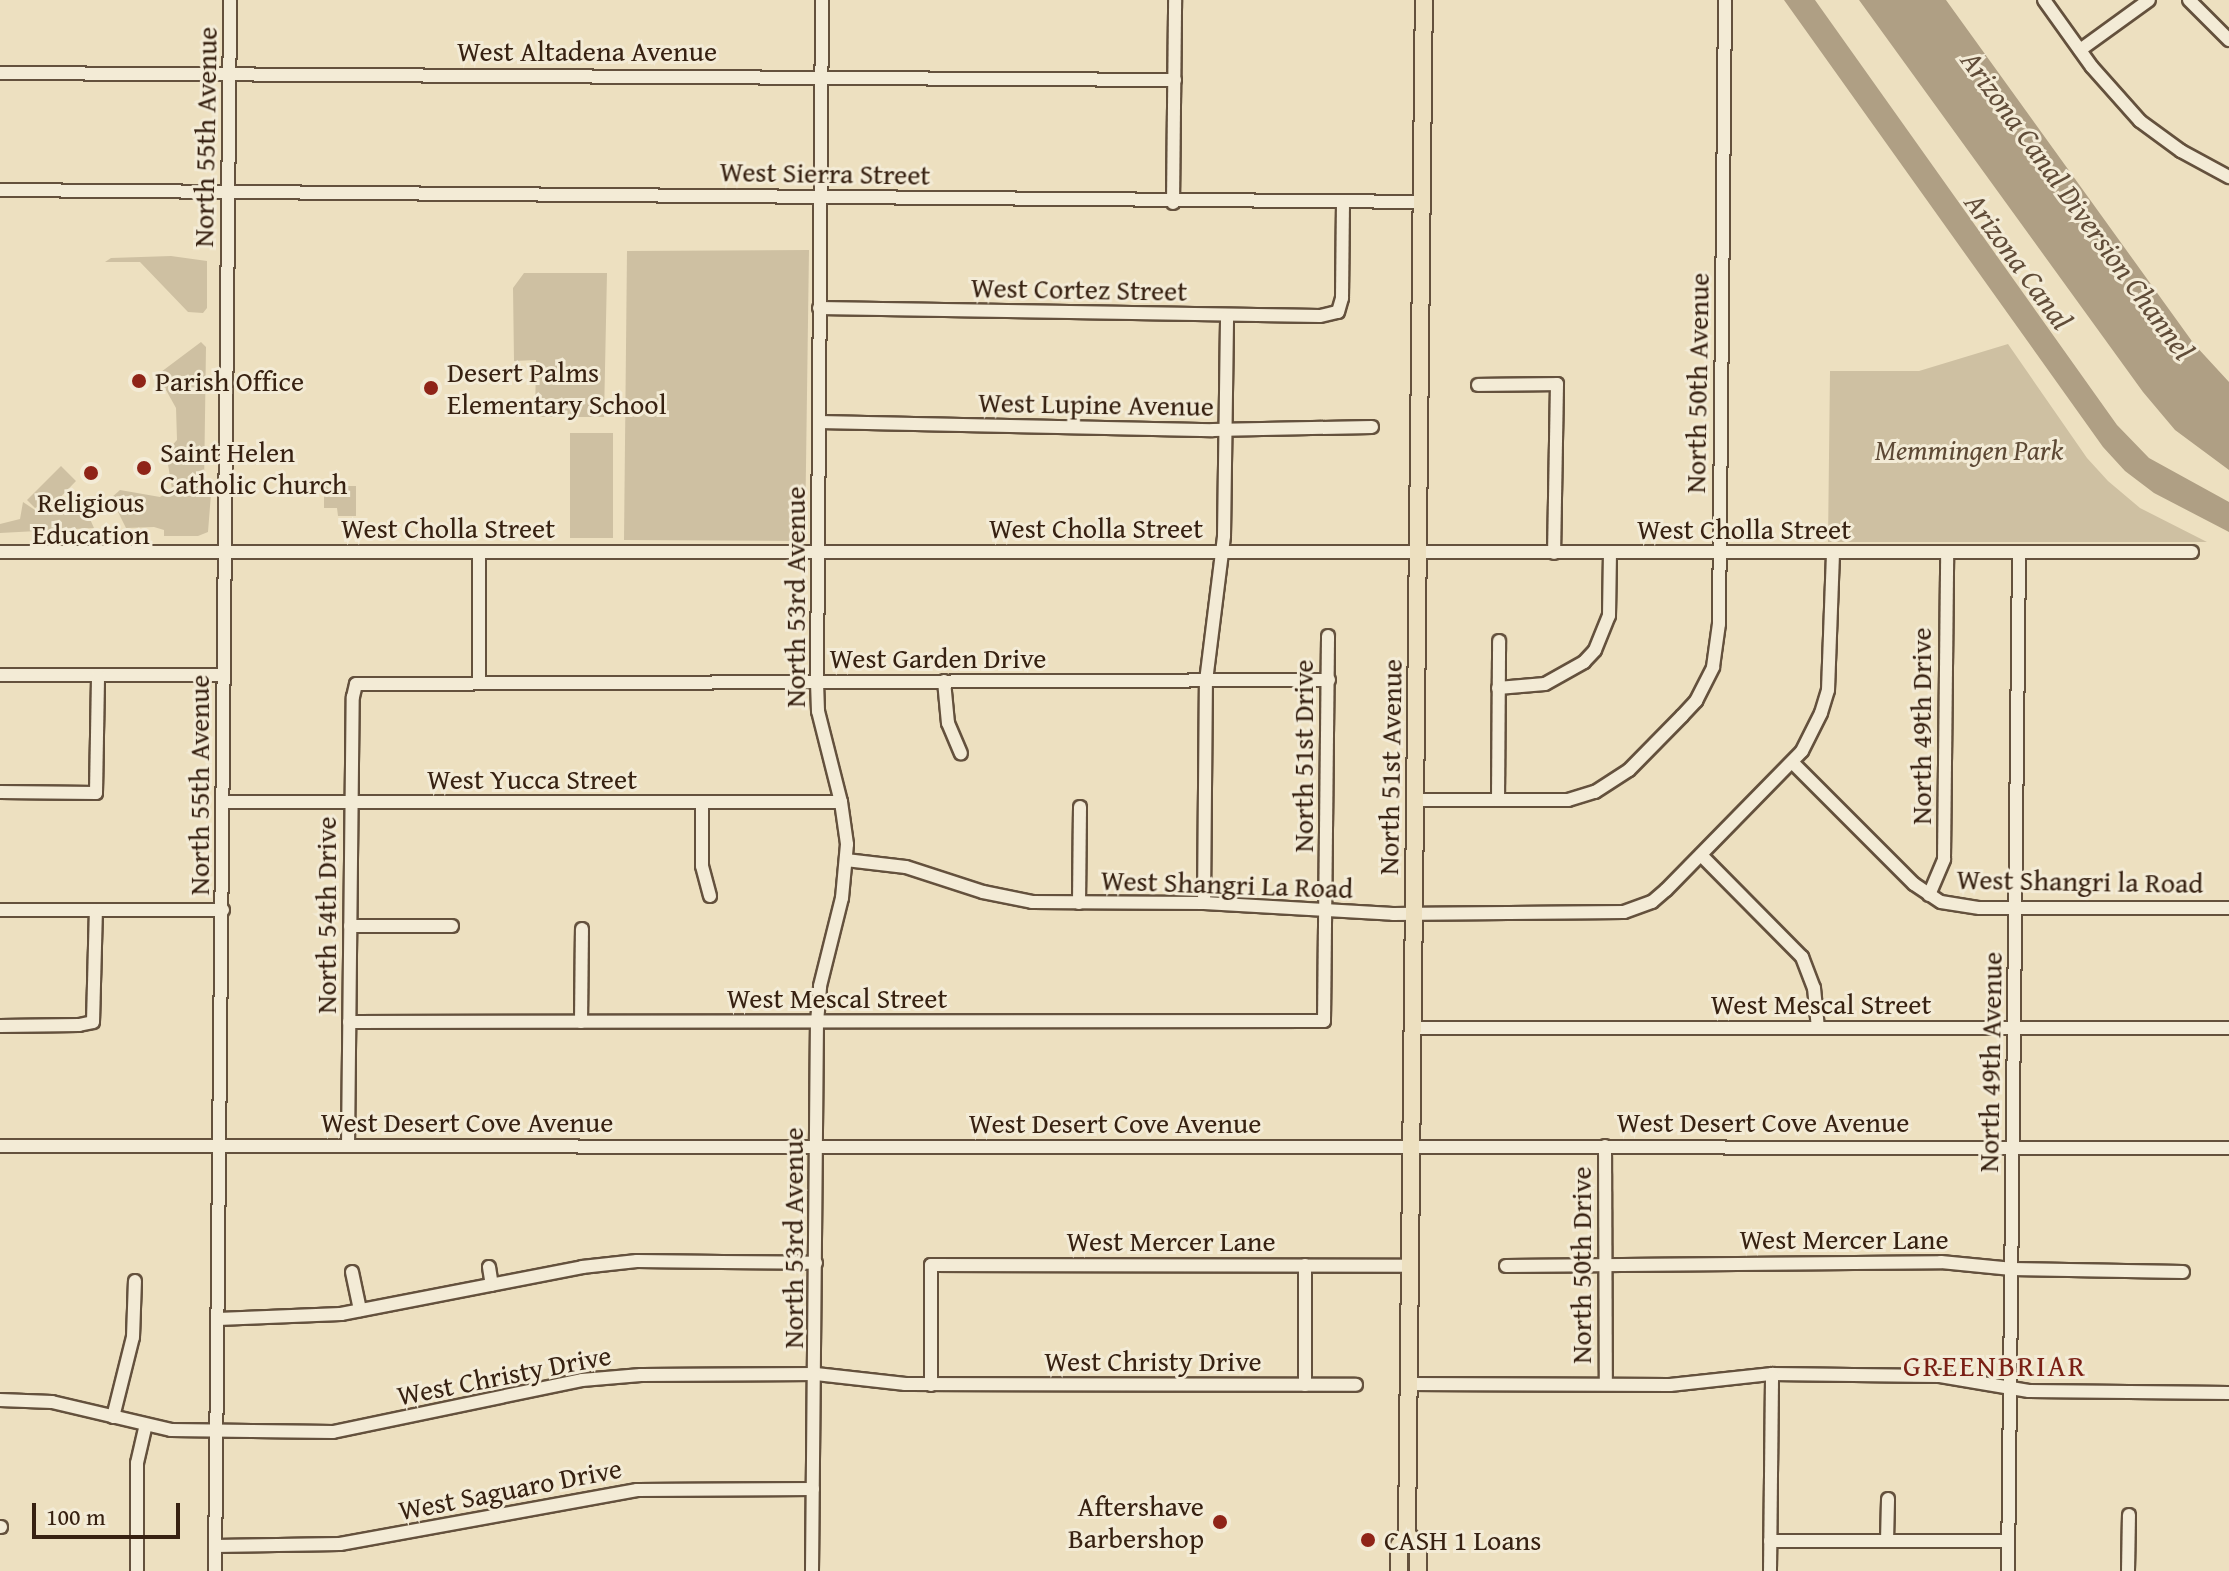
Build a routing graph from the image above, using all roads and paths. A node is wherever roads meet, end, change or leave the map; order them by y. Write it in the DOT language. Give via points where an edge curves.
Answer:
graph roads {
  1 [pos="230,0"];
  2 [pos="822,0"];
  3 [pos="1175,0"];
  4 [pos="1424,0"];
  5 [pos="1725,0"];
  6 [pos="2044,0"];
  7 [pos="2149,0"];
  8 [pos="2192,1"];
  9 [pos="2229,40"];
  10 [pos="2080,50"];
  11 [pos="0,73"];
  12 [pos="230,74"];
  13 [pos="821,76"];
  14 [pos="1175,80"];
  15 [pos="2229,177"];
  16 [pos="0,190"];
  17 [pos="228,194"];
  18 [pos="820,195"];
  19 [pos="1422,202"];
  20 [pos="1173,203"];
  21 [pos="1343,203"];
  22 [pos="819,308"];
  23 [pos="1227,316"];
  24 [pos="1478,385"];
  25 [pos="819,422"];
  26 [pos="1372,427"];
  27 [pos="1225,430"];
  28 [pos="0,552"];
  29 [pos="479,552"];
  30 [pos="818,552"];
  31 [pos="1223,552"];
  32 [pos="1418,552"];
  33 [pos="2192,552"];
  34 [pos="226,553"];
  35 [pos="1554,553"];
  36 [pos="1610,553"];
  37 [pos="1720,553"];
  38 [pos="1833,553"];
  39 [pos="1947,553"];
  40 [pos="2019,553"];
  41 [pos="1328,636"];
  42 [pos="1499,641"];
  43 [pos="0,675"];
  44 [pos="98,675"];
  45 [pos="224,675"];
  46 [pos="1329,680"];
  47 [pos="944,681"];
  48 [pos="1206,681"];
  49 [pos="479,682"];
  50 [pos="817,683"];
  51 [pos="356,684"];
  52 [pos="1498,688"];
  53 [pos="961,753"];
  54 [pos="1793,763"];
  55 [pos="0,792"];
  56 [pos="1416,800"];
  57 [pos="1498,800"];
  58 [pos="223,802"];
  59 [pos="841,802"];
  60 [pos="351,803"];
  61 [pos="702,803"];
  62 [pos="1080,807"];
  63 [pos="1701,855"];
  64 [pos="846,860"];
  65 [pos="1929,895"];
  66 [pos="710,896"];
  67 [pos="1079,903"];
  68 [pos="1204,903"];
  69 [pos="2229,908"];
  70 [pos="2015,909"];
  71 [pos="0,910"];
  72 [pos="96,910"];
  73 [pos="223,910"];
  74 [pos="1326,912"];
  75 [pos="1414,914"];
  76 [pos="350,926"];
  77 [pos="452,926"];
  78 [pos="582,929"];
  79 [pos="1324,1021"];
  80 [pos="349,1022"];
  81 [pos="581,1022"];
  82 [pos="817,1022"];
  83 [pos="0,1026"];
  84 [pos="1413,1028"];
  85 [pos="1818,1028"];
  86 [pos="2015,1028"];
  87 [pos="2229,1028"];
  88 [pos="0,1146"];
  89 [pos="221,1146"];
  90 [pos="348,1146"];
  91 [pos="817,1146"];
  92 [pos="1605,1146"];
  93 [pos="1412,1147"];
  94 [pos="2013,1147"];
  95 [pos="2229,1148"];
  96 [pos="816,1263"];
  97 [pos="1305,1265"];
  98 [pos="1411,1266"];
  99 [pos="1506,1266"];
  100 [pos="489,1267"];
  101 [pos="1606,1267"];
  102 [pos="2012,1269"];
  103 [pos="352,1272"];
  104 [pos="2183,1272"];
  105 [pos="135,1281"];
  106 [pos="492,1285"];
  107 [pos="360,1310"];
  108 [pos="218,1319"];
  109 [pos="816,1374"];
  110 [pos="1772,1374"];
  111 [pos="1409,1384"];
  112 [pos="1606,1384"];
  113 [pos="931,1385"];
  114 [pos="1305,1385"];
  115 [pos="1356,1385"];
  116 [pos="2010,1390"];
  117 [pos="2229,1393"];
  118 [pos="0,1400"];
  119 [pos="113,1417"];
  120 [pos="146,1425"];
  121 [pos="217,1432"];
  122 [pos="813,1489"];
  123 [pos="1888,1499"];
  124 [pos="2129,1515"];
  125 [pos="1407,1534"];
  126 [pos="1770,1541"];
  127 [pos="1887,1541"];
  128 [pos="2008,1541"];
  129 [pos="215,1546"];
  130 [pos="137,1571"];
  131 [pos="215,1571"];
  132 [pos="812,1571"];
  133 [pos="1399,1571"];
  134 [pos="1418,1571"];
  135 [pos="1770,1571"];
  136 [pos="2008,1571"];
  137 [pos="2128,1571"];
  1 -- 12 [label="street, North 55th Avenue"];
  2 -- 13 [label="street, North 53rd Avenue"];
  3 -- 14 [label="street"];
  4 -- 19 [label="main road, North 51st Avenue"];
  5 -- 37 [label="street, North 50th Avenue"];
  6 -- 10 [label="street"];
  7 -- 10 [label="street"];
  8 -- 9 [label="street"];
  10 -- 15 [label="street" via="2140,121"];
  11 -- 12 [label="street, West Altadena Avenue"];
  12 -- 13 [label="street, West Altadena Avenue"];
  12 -- 17 [label="street, North 55th Avenue"];
  13 -- 14 [label="street, West Altadena Avenue"];
  13 -- 18 [label="street, North 53rd Avenue"];
  14 -- 20 [label="street"];
  16 -- 17 [label="street"];
  17 -- 18 [label="street, West Sierra Street"];
  17 -- 34 [label="street, North 55th Avenue"];
  18 -- 20 [label="street, West Sierra Street"];
  18 -- 22 [label="street, North 53rd Avenue"];
  19 -- 21 [label="street, West Sierra Street"];
  19 -- 32 [label="main road, North 51st Avenue"];
  20 -- 21 [label="street, West Sierra Street"];
  21 -- 23 [label="street, West Cortez Street" via="1338,312"];
  22 -- 23 [label="street, West Cortez Street"];
  22 -- 25 [label="street, North 53rd Avenue"];
  23 -- 27 [label="street"];
  24 -- 35 [label="street" via="1557,384"];
  25 -- 27 [label="street, West Lupine Avenue"];
  25 -- 30 [label="street, North 53rd Avenue"];
  26 -- 27 [label="street, West Lupine Avenue"];
  27 -- 31 [label="street"];
  28 -- 34 [label="street, West Cholla Street"];
  29 -- 30 [label="street, West Cholla Street"];
  29 -- 34 [label="street, West Cholla Street"];
  29 -- 49 [label="street"];
  30 -- 31 [label="street, West Cholla Street"];
  30 -- 50 [label="street, North 53rd Avenue"];
  31 -- 32 [label="street, West Cholla Street"];
  31 -- 48 [label="street"];
  32 -- 35 [label="street, West Cholla Street"];
  32 -- 56 [label="main road, North 51st Avenue"];
  33 -- 40 [label="street, West Cholla Street"];
  34 -- 45 [label="street, North 55th Avenue"];
  35 -- 36 [label="street, West Cholla Street"];
  36 -- 37 [label="street, West Cholla Street"];
  36 -- 52 [label="street" via="1609,616 1595,650 1545,684"];
  37 -- 38 [label="street, West Cholla Street"];
  37 -- 57 [label="street, North 50th Avenue" via="1718,647 1696,701 1629,770 1595,792 1568,800"];
  38 -- 39 [label="street, West Cholla Street"];
  38 -- 54 [label="street, West Shangri La Road" via="1828,690"];
  39 -- 40 [label="street, West Cholla Street"];
  39 -- 65 [label="street, North 49th Drive" via="1944,859"];
  40 -- 70 [label="street, North 49th Avenue"];
  41 -- 46 [label="street, North 51st Drive"];
  42 -- 52 [label="street"];
  43 -- 44 [label="street"];
  44 -- 45 [label="street"];
  44 -- 55 [label="street" via="96,793"];
  45 -- 58 [label="street, North 55th Avenue"];
  46 -- 48 [label="street, West Garden Drive"];
  46 -- 74 [label="street, North 51st Drive"];
  47 -- 48 [label="street, West Garden Drive"];
  47 -- 50 [label="street, West Garden Drive"];
  47 -- 53 [label="street" via="948,723"];
  48 -- 68 [label="street"];
  49 -- 50 [label="street, West Garden Drive"];
  49 -- 51 [label="street, West Garden Drive"];
  50 -- 59 [label="street, North 53rd Avenue" via="823,737"];
  51 -- 60 [label="street, North 54th Drive"];
  52 -- 57 [label="street"];
  54 -- 63 [label="street, West Shangri La Road"];
  54 -- 65 [label="street, West Shangri la Road"];
  56 -- 57 [label="street"];
  56 -- 75 [label="main road, North 51st Avenue"];
  58 -- 60 [label="street, West Yucca Street"];
  58 -- 73 [label="street, North 55th Avenue"];
  59 -- 61 [label="street, West Yucca Street"];
  59 -- 64 [label="street, North 53rd Avenue"];
  60 -- 61 [label="street, West Yucca Street"];
  60 -- 76 [label="street, North 54th Drive"];
  61 -- 66 [label="street" via="702,866"];
  62 -- 67 [label="street"];
  63 -- 75 [label="street, West Shangri La Road" via="1652,902 1624,912"];
  63 -- 85 [label="street" via="1802,957 1814,988"];
  64 -- 67 [label="street, West Shangri La Road" via="906,867 1032,902"];
  64 -- 82 [label="street, North 53rd Avenue"];
  65 -- 70 [label="street, West Shangri la Road" via="1960,906"];
  67 -- 68 [label="street, West Shangri La Road"];
  68 -- 74 [label="street, West Shangri La Road"];
  69 -- 70 [label="street, West Shangri la Road"];
  70 -- 86 [label="street, North 49th Avenue"];
  71 -- 72 [label="street"];
  72 -- 73 [label="street"];
  72 -- 83 [label="street" via="93,1022"];
  73 -- 89 [label="street, North 55th Avenue"];
  74 -- 75 [label="street, West Shangri La Road"];
  74 -- 79 [label="street, North 51st Drive"];
  75 -- 84 [label="main road, North 51st Avenue"];
  76 -- 77 [label="street"];
  76 -- 80 [label="street, North 54th Drive"];
  78 -- 81 [label="street"];
  79 -- 82 [label="street, West Mescal Street"];
  80 -- 81 [label="street, West Mescal Street"];
  80 -- 90 [label="street, North 54th Drive"];
  81 -- 82 [label="street, West Mescal Street"];
  82 -- 91 [label="street, North 53rd Avenue"];
  84 -- 85 [label="street, West Mescal Street"];
  84 -- 93 [label="main road, North 51st Avenue"];
  85 -- 86 [label="street, West Mescal Street"];
  86 -- 87 [label="street, West Mescal Street"];
  86 -- 94 [label="street, North 49th Avenue"];
  88 -- 89 [label="street, West Desert Cove Avenue"];
  89 -- 90 [label="street, West Desert Cove Avenue"];
  89 -- 108 [label="street, North 55th Avenue"];
  90 -- 91 [label="street, West Desert Cove Avenue"];
  91 -- 93 [label="street, West Desert Cove Avenue"];
  91 -- 96 [label="street, North 53rd Avenue"];
  92 -- 93 [label="street, West Desert Cove Avenue"];
  92 -- 94 [label="street, West Desert Cove Avenue"];
  92 -- 101 [label="street, North 50th Drive"];
  93 -- 98 [label="main road, North 51st Avenue"];
  94 -- 95 [label="street, West Desert Cove Avenue"];
  94 -- 102 [label="street, North 49th Avenue"];
  96 -- 106 [label="street" via="637,1261"];
  96 -- 109 [label="street, North 53rd Avenue"];
  97 -- 98 [label="street, West Mercer Lane"];
  97 -- 113 [label="street, West Mercer Lane" via="931,1265"];
  97 -- 114 [label="street"];
  98 -- 111 [label="main road, North 51st Avenue"];
  99 -- 101 [label="street, West Mercer Lane"];
  100 -- 106 [label="street"];
  101 -- 102 [label="street, West Mercer Lane" via="1784,1261 1941,1262"];
  101 -- 112 [label="street, North 50th Drive"];
  102 -- 104 [label="street, West Mercer Lane"];
  102 -- 116 [label="street, North 49th Avenue"];
  103 -- 107 [label="street"];
  105 -- 119 [label="street" via="133,1337"];
  106 -- 107 [label="street"];
  107 -- 108 [label="street" via="317,1317"];
  108 -- 121 [label="street, North 55th Avenue"];
  109 -- 113 [label="street, West Christy Drive"];
  109 -- 121 [label="street, West Christy Drive" via="582,1380 333,1432"];
  109 -- 122 [label="street, North 53rd Avenue"];
  110 -- 112 [label="street" via="1670,1385"];
  110 -- 116 [label="street" via="1940,1376"];
  110 -- 126 [label="street"];
  111 -- 112 [label="street"];
  111 -- 125 [label="main road, North 51st Avenue"];
  113 -- 114 [label="street, West Christy Drive"];
  114 -- 115 [label="street, West Christy Drive"];
  116 -- 117 [label="street"];
  116 -- 128 [label="street, North 49th Avenue"];
  118 -- 119 [label="street, West Christy Drive" via="52,1402"];
  119 -- 120 [label="street, West Christy Drive"];
  120 -- 121 [label="street, West Christy Drive"];
  120 -- 130 [label="street" via="137,1463"];
  121 -- 129 [label="street, North 55th Avenue"];
  122 -- 129 [label="street, West Saguaro Drive" via="637,1490 340,1544"];
  122 -- 132 [label="street, North 53rd Avenue"];
  123 -- 127 [label="street"];
  124 -- 137 [label="street"];
  125 -- 133 [label="main road, North 51st Avenue" via="1399,1546"];
  125 -- 134 [label="main road, North 51st Avenue" via="1418,1547"];
  126 -- 127 [label="street"];
  126 -- 135 [label="street"];
  127 -- 128 [label="street"];
  128 -- 136 [label="street, North 49th Avenue"];
  129 -- 131 [label="street, North 55th Avenue"];
}
